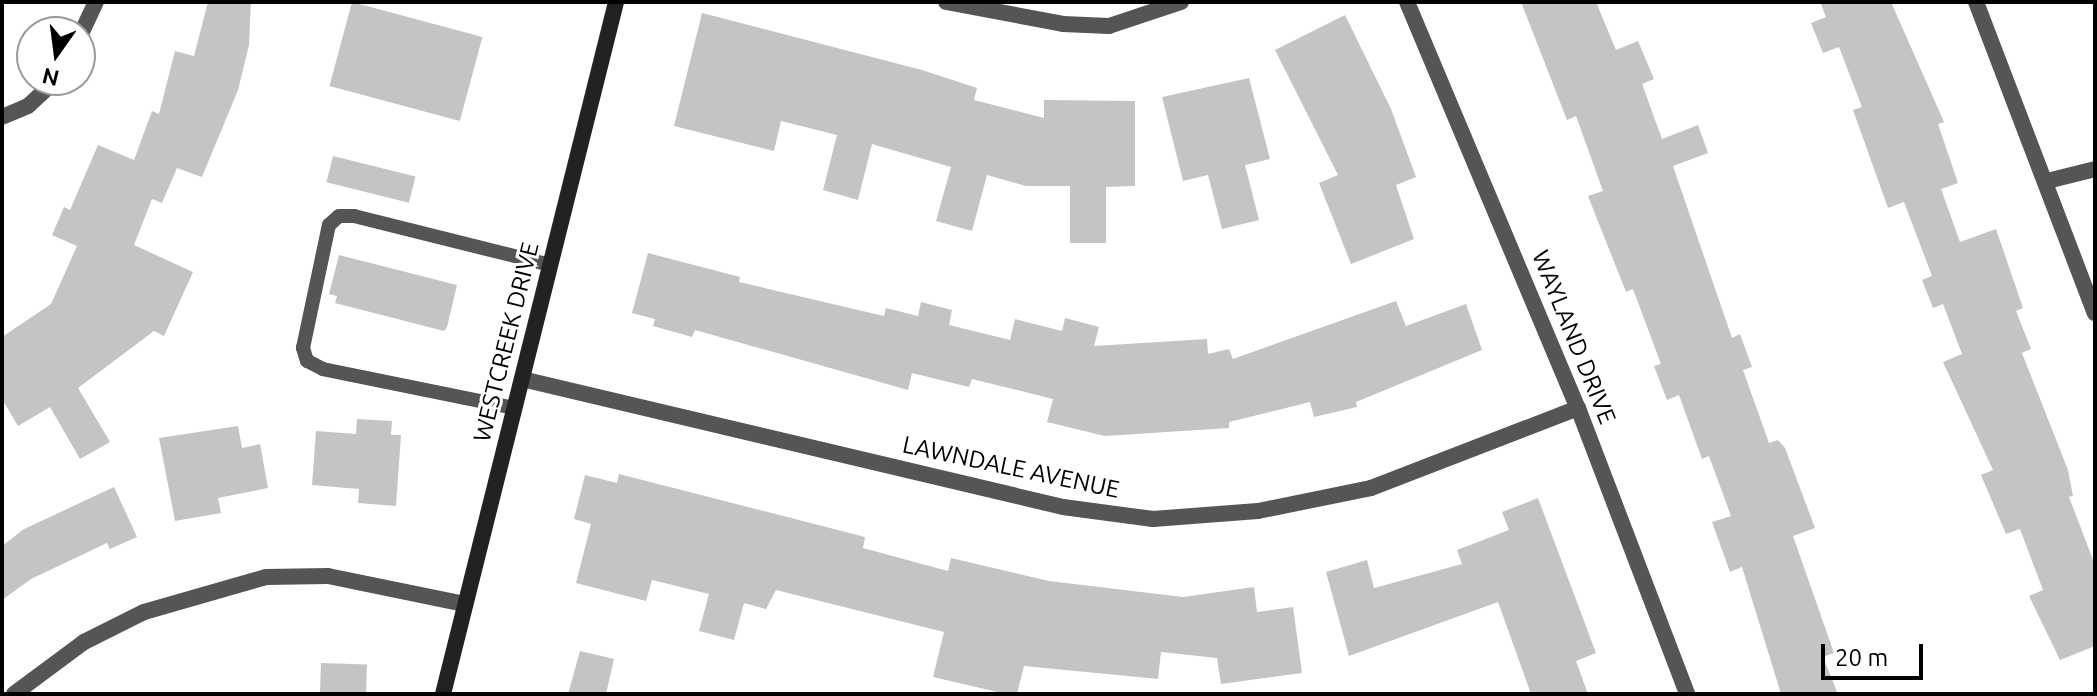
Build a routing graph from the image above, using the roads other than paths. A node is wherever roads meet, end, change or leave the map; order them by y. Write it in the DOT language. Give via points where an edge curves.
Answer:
graph roads {
  1 [pos="616,2"];
  2 [pos="946,2"];
  3 [pos="1181,2"];
  4 [pos="1407,2"];
  5 [pos="1976,2"];
  6 [pos="39,96"];
  7 [pos="2,117"];
  8 [pos="2095,169"];
  9 [pos="2047,181"];
  10 [pos="550,265"];
  11 [pos="2095,313"];
  12 [pos="522,379"];
  13 [pos="514,408"];
  14 [pos="1578,408"];
  15 [pos="465,604"];
  16 [pos="14,694"];
  17 [pos="443,694"];
  18 [pos="1687,694"];
  1 -- 10 [label="street, WESTCREEK DRIVE"];
  2 -- 3 [label="street" via="1063,24 1109,26"];
  4 -- 14 [label="street, WAYLAND DRIVE"];
  5 -- 9 [label="street"];
  6 -- 7 [label="street"];
  8 -- 9 [label="street"];
  9 -- 11 [label="street"];
  10 -- 12 [label="street, WESTCREEK DRIVE"];
  10 -- 13 [label="lane" via="354,216 339,216 329,225 303,348 307,361 323,369"];
  12 -- 13 [label="street, WESTCREEK DRIVE"];
  12 -- 14 [label="street, LAWNDALE AVENUE" via="1063,507 1153,519 1258,511 1371,488"];
  13 -- 15 [label="street, WESTCREEK DRIVE"];
  14 -- 18 [label="street, WAYLAND DRIVE"];
  15 -- 16 [label="street" via="328,576 266,577 144,612 84,642"];
  15 -- 17 [label="street, WESTCREEK DRIVE"];
}
